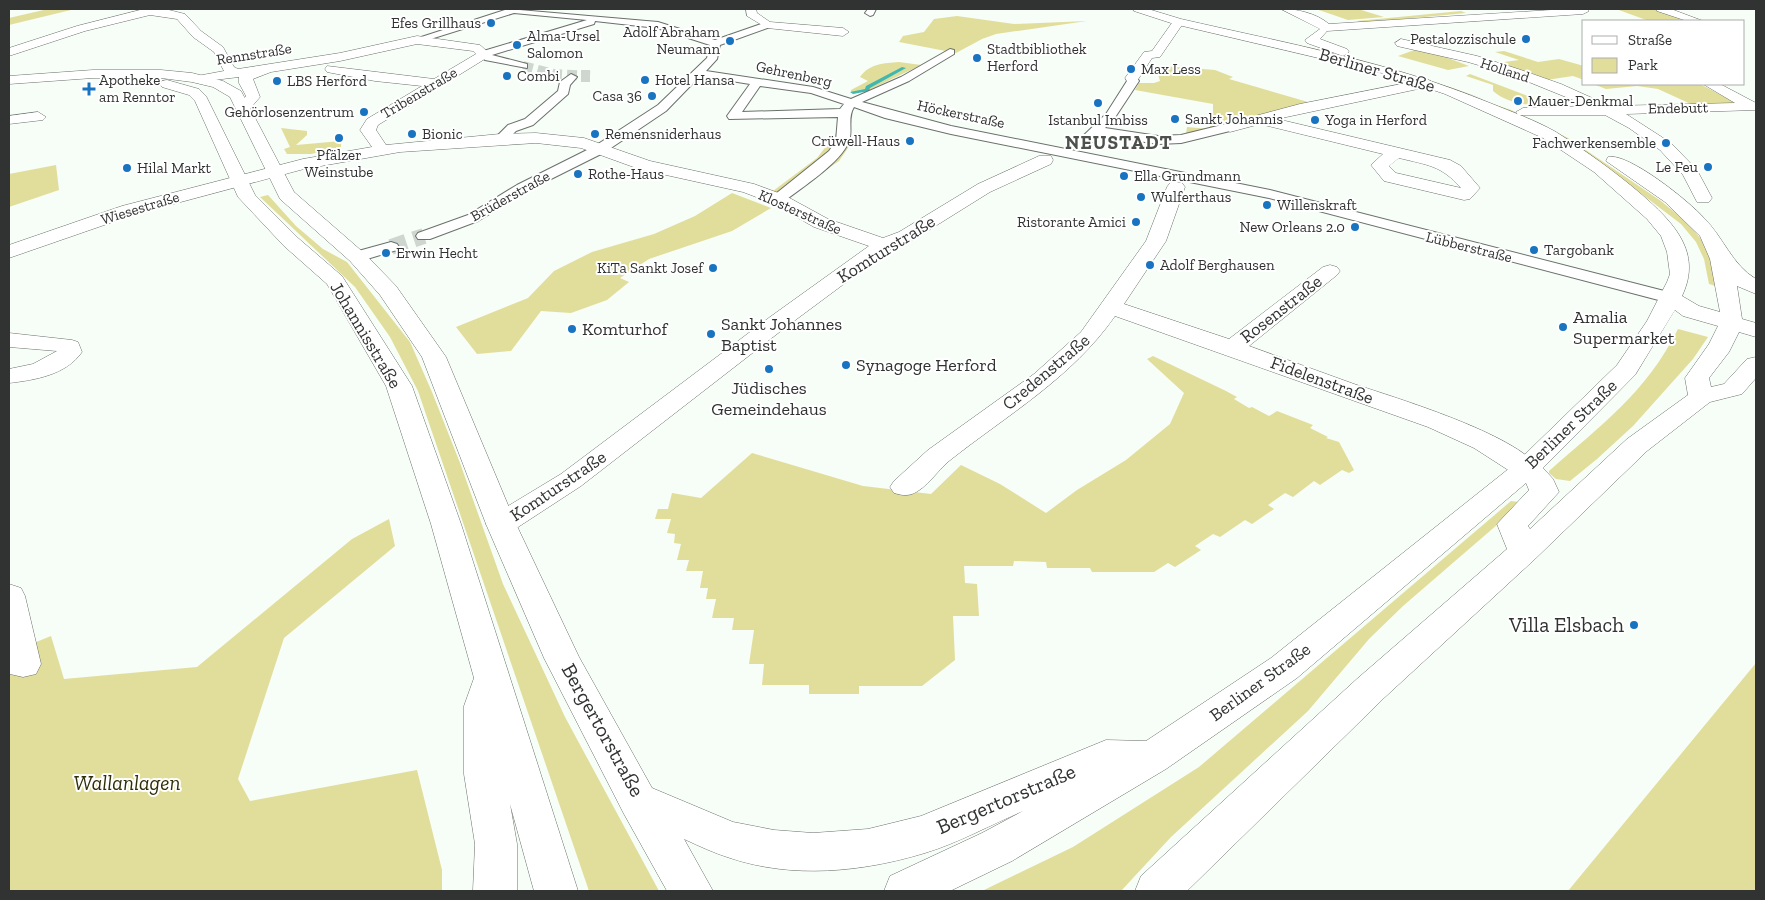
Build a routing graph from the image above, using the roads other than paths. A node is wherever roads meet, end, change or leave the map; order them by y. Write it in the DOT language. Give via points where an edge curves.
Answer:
graph roads {
  1 [pos="752,9"];
  2 [pos="1138,9"];
  3 [pos="1156,9"];
  4 [pos="1286,9"];
  5 [pos="1661,9"];
  6 [pos="154,10"];
  7 [pos="522,10"];
  8 [pos="1583,11"];
  9 [pos="601,19"];
  10 [pos="1694,20"];
  11 [pos="1178,22"];
  12 [pos="767,25"];
  13 [pos="1326,28"];
  14 [pos="843,32"];
  15 [pos="417,40"];
  16 [pos="715,43"];
  17 [pos="1400,43"];
  18 [pos="9,52"];
  19 [pos="950,52"];
  20 [pos="1344,52"];
  21 [pos="484,54"];
  22 [pos="523,66"];
  23 [pos="268,68"];
  24 [pos="332,69"];
  25 [pos="235,73"];
  26 [pos="571,77"];
  27 [pos="688,78"];
  28 [pos="1132,78"];
  29 [pos="202,79"];
  30 [pos="9,80"];
  31 [pos="758,81"];
  32 [pos="435,83"];
  33 [pos="1427,83"];
  34 [pos="9,85"];
  35 [pos="172,85"];
  36 [pos="1712,85"];
  37 [pos="243,108"];
  38 [pos="847,108"];
  39 [pos="1754,108"];
  40 [pos="1605,109"];
  41 [pos="1523,112"];
  42 [pos="38,117"];
  43 [pos="1258,119"];
  44 [pos="9,120"];
  45 [pos="1230,127"];
  46 [pos="1096,131"];
  47 [pos="500,138"];
  48 [pos="381,149"];
  49 [pos="600,149"];
  50 [pos="1065,152"];
  51 [pos="1396,152"];
  52 [pos="1045,160"];
  53 [pos="273,171"];
  54 [pos="238,179"];
  55 [pos="1179,181"];
  56 [pos="1702,198"];
  57 [pos="778,199"];
  58 [pos="424,236"];
  59 [pos="884,246"];
  60 [pos="391,247"];
  61 [pos="9,252"];
  62 [pos="357,256"];
  63 [pos="1720,257"];
  64 [pos="1330,271"];
  65 [pos="1756,288"];
  66 [pos="1670,298"];
  67 [pos="1112,308"];
  68 [pos="1730,316"];
  69 [pos="1756,316"];
  70 [pos="1756,330"];
  71 [pos="9,340"];
  72 [pos="1232,348"];
  73 [pos="1756,364"];
  74 [pos="9,376"];
  75 [pos="1702,397"];
  76 [pos="1526,469"];
  77 [pos="904,487"];
  78 [pos="501,524"];
  79 [pos="1524,552"];
  80 [pos="9,596"];
  81 [pos="23,664"];
  82 [pos="492,679"];
  83 [pos="1152,757"];
  84 [pos="638,801"];
  85 [pos="495,891"];
  86 [pos="556,891"];
  87 [pos="691,891"];
  88 [pos="906,891"];
  89 [pos="1157,891"];
  1 -- 12 [label="street" via="751,14"];
  2 -- 11 [label="street, Berliner Straße"];
  3 -- 20 [label="street, Berliner Straße" via="1216,26"];
  4 -- 13 [label="street" via="1314,19"];
  5 -- 10 [label="street"];
  6 -- 18 [label="street" via="81,28"];
  6 -- 25 [label="street" via="181,16 196,34 219,50 229,69"];
  7 -- 9 [label="street, Rennstraße"];
  7 -- 15 [label="street, Rennstraße" via="498,14"];
  8 -- 13 [label="street"];
  9 -- 16 [label="street, Rennstraße" via="642,19"];
  9 -- 21 [label="street"];
  11 -- 28 [label="street" via="1156,54 1148,55"];
  11 -- 33 [label="street, Berliner Straße" via="1312,52"];
  12 -- 14 [label="street"];
  12 -- 16 [label="street"];
  13 -- 20 [label="street" via="1311,40"];
  15 -- 21 [label="street" via="467,46"];
  15 -- 23 [label="street, Rennstraße" via="376,51"];
  16 -- 27 [label="street" via="712,59"];
  17 -- 40 [label="street, Holland" via="1498,67"];
  19 -- 38 [label="street"];
  20 -- 41 [label="street, Berliner Straße" via="1431,76"];
  21 -- 22 [label="street"];
  21 -- 32 [label="street, Tribenstraße"];
  23 -- 25 [label="street, Rennstraße"];
  23 -- 37 [label="street" via="246,77 253,97"];
  24 -- 32 [label="street" via="375,78"];
  25 -- 29 [label="street, Rennstraße"];
  26 -- 47 [label="street" via="564,84 564,92 529,122 512,128"];
  27 -- 31 [label="street, Gehrenberg"];
  27 -- 49 [label="street, Brüderstraße" via="662,108"];
  28 -- 46 [label="street, Komturstraße" via="1110,116"];
  29 -- 30 [label="street, Rennstraße" via="118,75"];
  29 -- 35 [label="street"];
  29 -- 37 [label="street, Johannisstraße" via="226,86 236,94"];
  31 -- 38 [label="street, Gehrenberg" via="813,90"];
  31 -- 38 [label="street" via="733,116"];
  32 -- 48 [label="street, Tribenstraße" via="372,122 368,130"];
  33 -- 43 [label="street"];
  33 -- 66 [label="street, Berliner Straße" via="1508,115 1548,135 1600,168 1628,191 1654,215 1670,235 1677,252 1680,274"];
  34 -- 35 [label="street" via="100,81"];
  35 -- 54 [label="street, Johannisstraße" via="194,92 201,99"];
  36 -- 39 [label="street, Endebutt"];
  37 -- 53 [label="street, Johannisstraße"];
  38 -- 50 [label="street, Höckerstraße"];
  38 -- 57 [label="street" via="843,141 834,154"];
  39 -- 40 [label="street, Endebutt"];
  40 -- 41 [label="street, Holland"];
  40 -- 56 [label="street, Holland" via="1668,150 1689,171"];
  41 -- 63 [label="street, Berliner Straße" via="1586,143 1668,197 1706,232"];
  42 -- 44 [label="street"];
  43 -- 45 [label="street"];
  43 -- 51 [label="street"];
  45 -- 46 [label="street" via="1158,140"];
  46 -- 50 [label="street, Komturstraße" via="1081,145"];
  47 -- 48 [label="street, Klosterstraße"];
  47 -- 49 [label="street, Klosterstraße" via="565,140"];
  48 -- 53 [label="street"];
  49 -- 57 [label="street, Klosterstraße" via="645,165 748,188"];
  49 -- 58 [label="street, Brüderstraße" via="522,188 473,218"];
  50 -- 52 [label="street, Komturstraße"];
  50 -- 55 [label="street, Höckerstraße"];
  52 -- 59 [label="street, Komturstraße" via="984,188"];
  53 -- 54 [label="street, Wiesestraße"];
  53 -- 62 [label="street, Johannisstraße" via="286,195"];
  54 -- 61 [label="street, Wiesestraße" via="129,210"];
  54 -- 82 [label="street, Johannisstraße" via="247,197 334,280 399,386"];
  55 -- 66 [label="street, Lübberstraße" via="1270,194"];
  55 -- 67 [label="street, Credenstraße" via="1156,241"];
  57 -- 59 [label="street, Klosterstraße" via="821,223"];
  59 -- 78 [label="street, Komturstraße" via="778,322 571,480"];
  60 -- 62 [label="street"];
  62 -- 78 [label="street, Johannisstraße" via="388,291 434,357"];
  63 -- 65 [label="street" via="1741,279"];
  63 -- 68 [label="street, Berliner Straße" via="1729,294"];
  64 -- 72 [label="street, Rosenstraße"];
  66 -- 68 [label="street" via="1691,311"];
  66 -- 76 [label="street, Berliner Straße" via="1626,370"];
  67 -- 72 [label="street, Fidelenstraße"];
  67 -- 77 [label="street, Credenstraße" via="1089,337 1043,379 938,456"];
  68 -- 69 [label="street"];
  68 -- 70 [label="street"];
  68 -- 75 [label="street, Berliner Straße" via="1721,345 1698,378"];
  71 -- 74 [label="street" via="64,345 70,347 70,352 49,368"];
  72 -- 76 [label="street, Fidelenstraße" via="1466,434"];
  73 -- 75 [label="street" via="1733,389"];
  75 -- 79 [label="street" via="1637,445"];
  76 -- 79 [label="street, Fidelenstraße" via="1539,479 1544,492 1512,524"];
  76 -- 83 [label="street, Berliner Straße" via="1284,668"];
  78 -- 84 [label="street, Bergertorstraße" via="562,658"];
  79 -- 89 [label="street" via="1371,688"];
  80 -- 81 [label="street"];
  82 -- 85 [label="street" via="482,706 484,774 496,844"];
  82 -- 86 [label="street"];
  83 -- 84 [label="street, Bergertorstraße" via="1106,756 925,834 868,848 813,852 774,849 731,840"];
  83 -- 88 [label="street, Berliner Straße" via="997,847"];
  84 -- 87 [label="street"];
}
